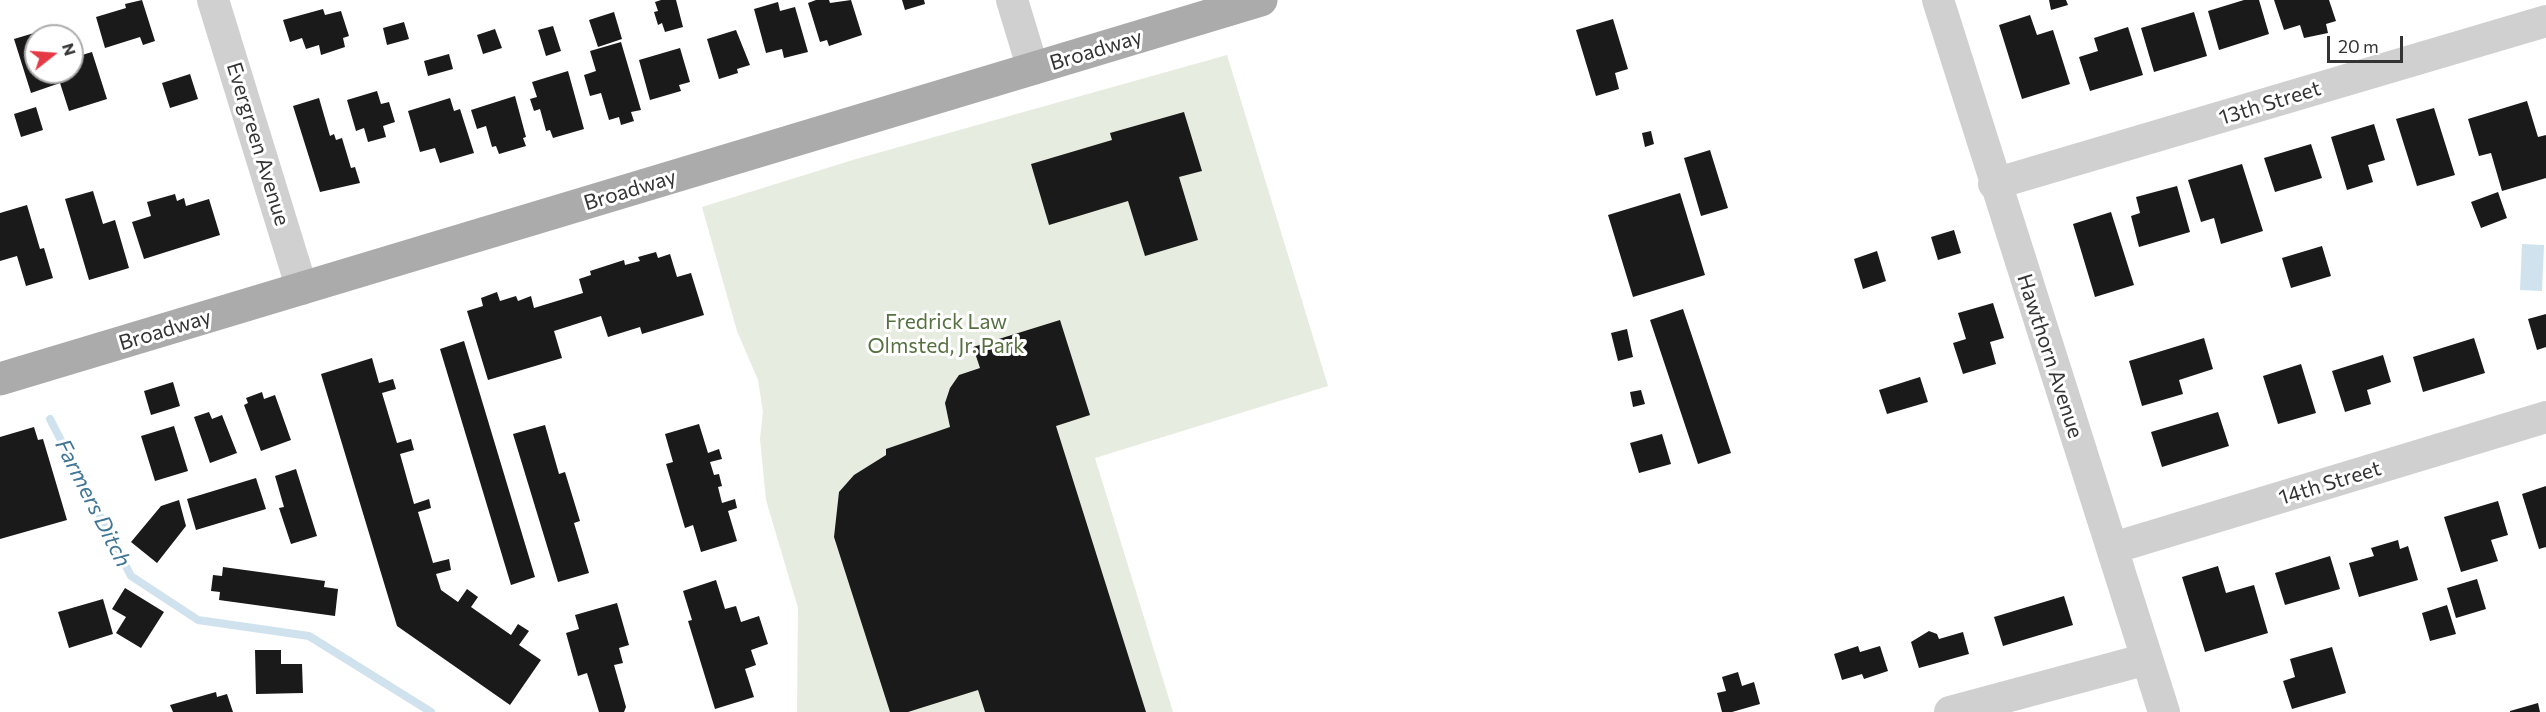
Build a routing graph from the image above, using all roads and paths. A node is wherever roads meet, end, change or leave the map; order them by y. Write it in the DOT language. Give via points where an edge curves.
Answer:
graph roads {
  1 [pos="213,0"];
  2 [pos="1012,0"];
  3 [pos="1261,0"];
  4 [pos="1938,0"];
  5 [pos="2546,21"];
  6 [pos="1033,69"];
  7 [pos="1994,184"];
  8 [pos="302,289"];
  9 [pos="0,379"];
  10 [pos="2546,417"];
  11 [pos="2113,548"];
  12 [pos="2147,659"];
  13 [pos="1950,712"];
  14 [pos="2164,712"];
  1 -- 8 [label="street, Evergreen Avenue"];
  2 -- 6 [label="street"];
  3 -- 6 [label="main road, Broadway"];
  4 -- 7 [label="street, Hawthorn Avenue"];
  5 -- 7 [label="street, 13th Street"];
  6 -- 8 [label="main road, Broadway"];
  7 -- 11 [label="street, Hawthorn Avenue"];
  8 -- 9 [label="main road, Broadway"];
  10 -- 11 [label="street, 14th Street"];
  11 -- 12 [label="street, Hawthorn Avenue"];
  12 -- 13 [label="street"];
  12 -- 14 [label="street, Hawthorn Avenue"];
}
